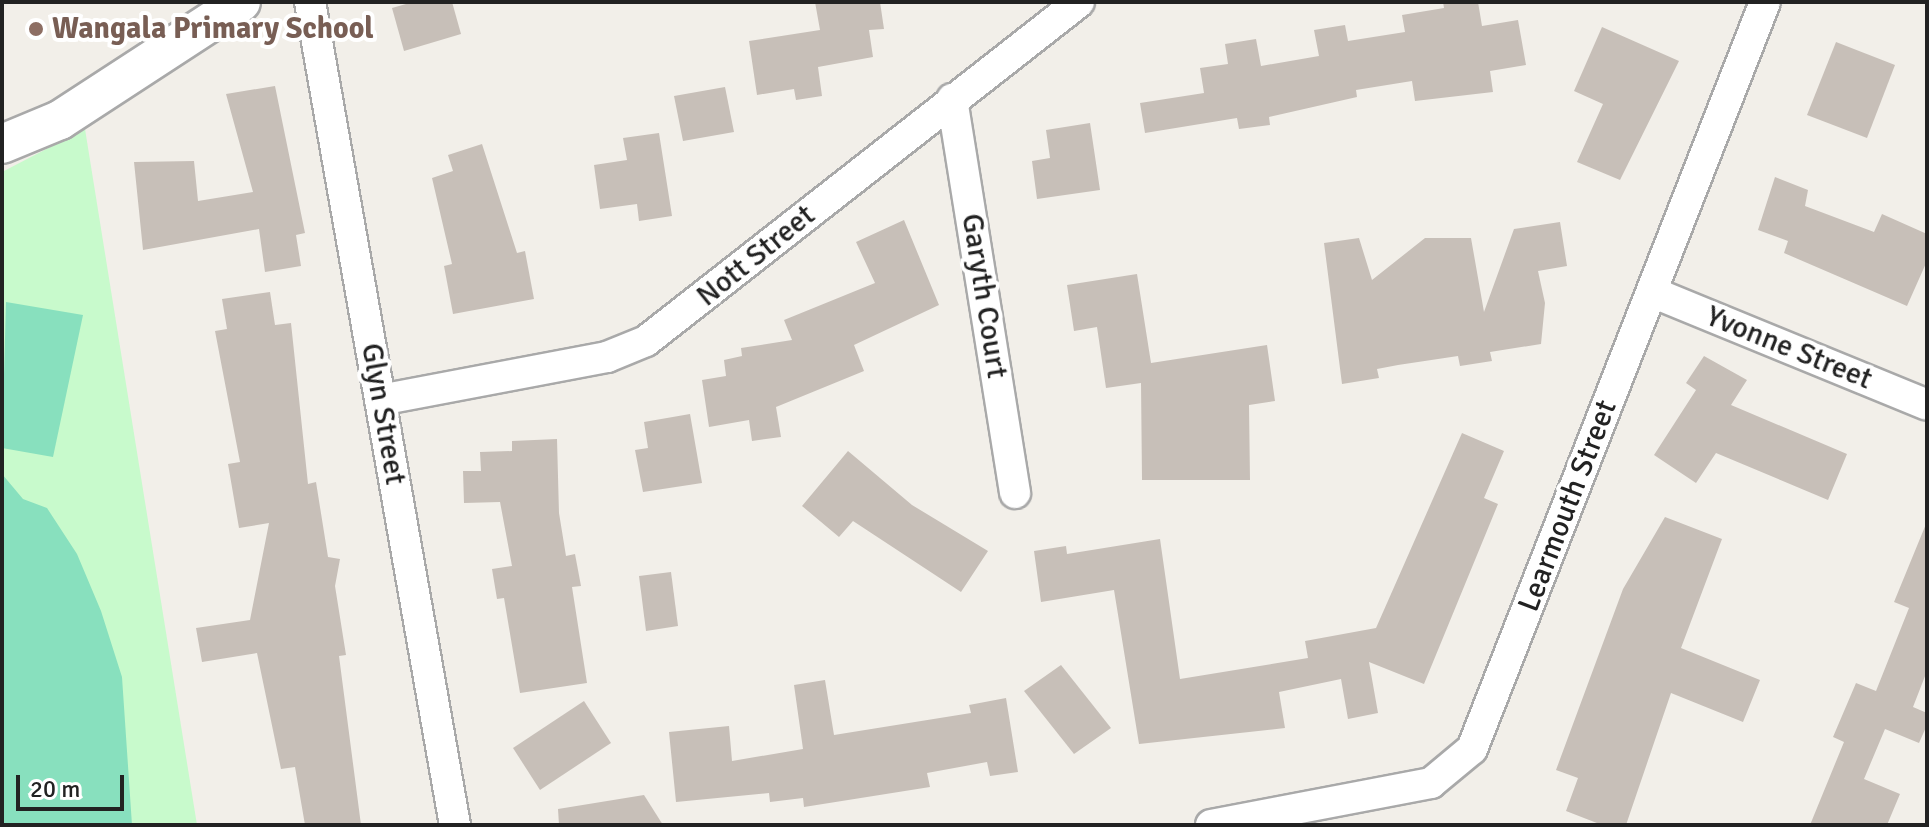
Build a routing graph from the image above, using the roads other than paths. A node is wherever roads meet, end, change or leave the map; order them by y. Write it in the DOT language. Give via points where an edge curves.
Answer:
graph roads {
  1 [pos="241,2"];
  2 [pos="310,2"];
  3 [pos="1079,2"];
  4 [pos="1765,2"];
  5 [pos="952,99"];
  6 [pos="2,144"];
  7 [pos="1652,292"];
  8 [pos="380,400"];
  9 [pos="1927,405"];
  10 [pos="1015,493"];
  11 [pos="455,825"];
  12 [pos="1211,825"];
  1 -- 6 [label="street" via="60,120"];
  2 -- 8 [label="street, Glyn Street"];
  3 -- 5 [label="street, Nott Street"];
  4 -- 7 [label="street, Learmouth Street"];
  5 -- 8 [label="street, Nott Street" via="646,341 607,357"];
  5 -- 10 [label="street, Garyth Court"];
  7 -- 9 [label="street, Yvonne Street"];
  7 -- 12 [label="street, Learmouth Street" via="1484,723 1455,770 1388,796"];
  8 -- 11 [label="street, Glyn Street"];
}
